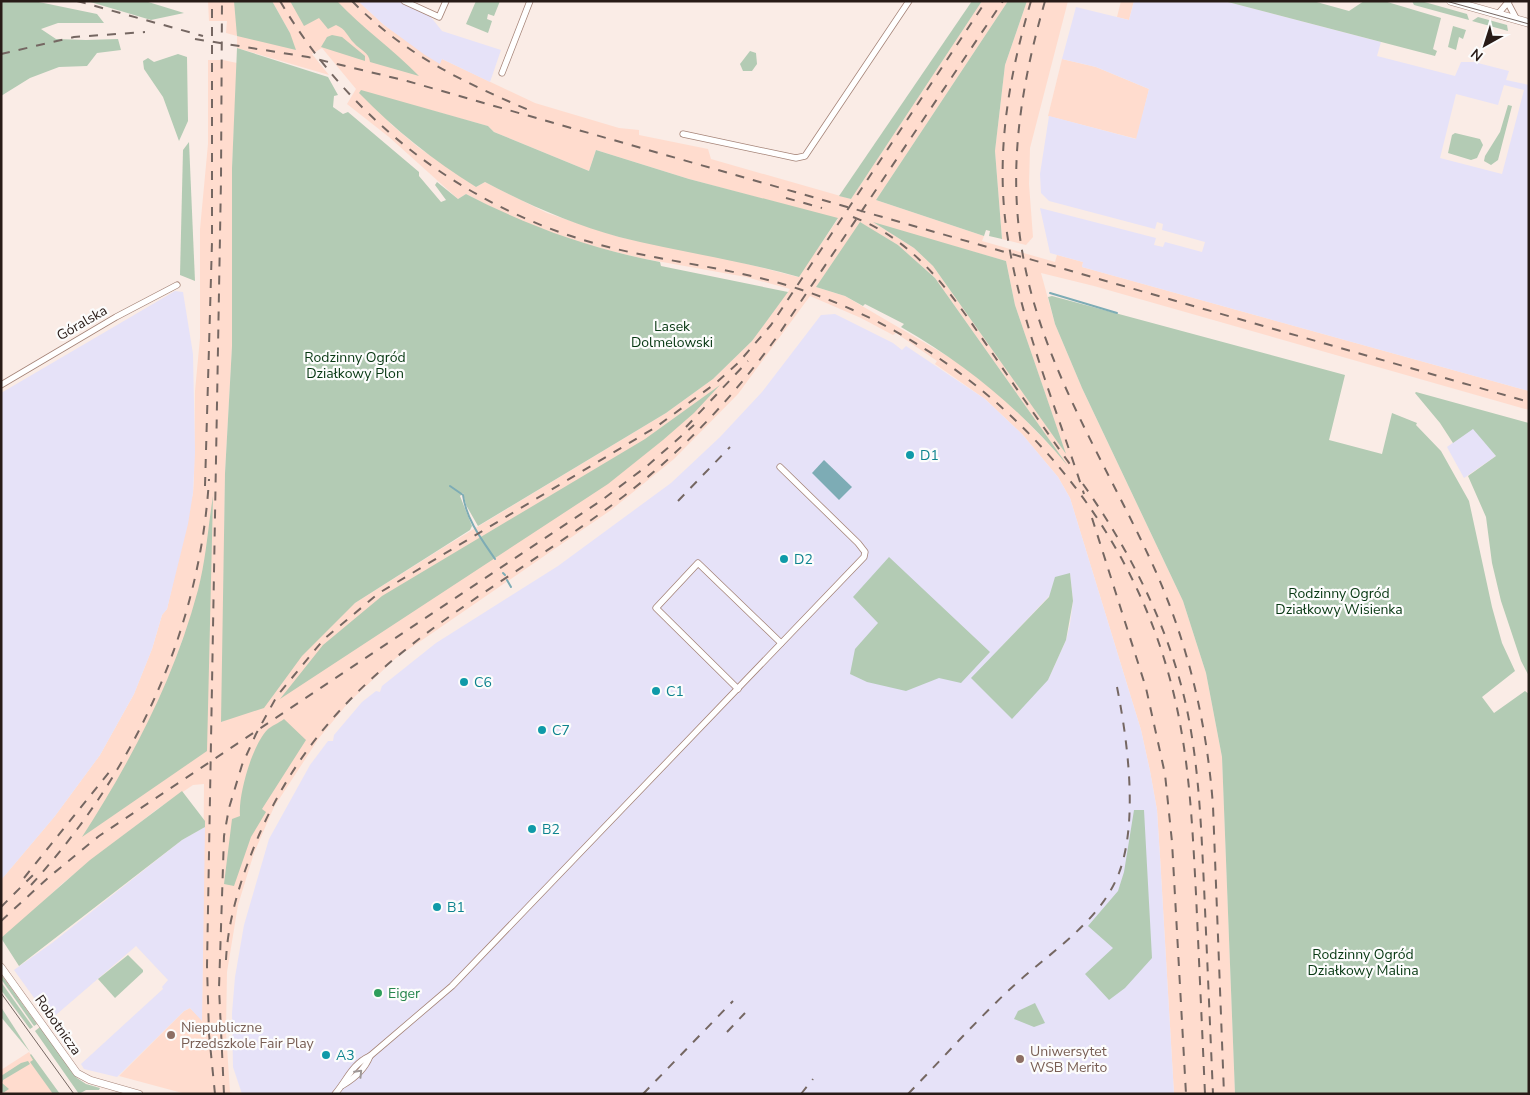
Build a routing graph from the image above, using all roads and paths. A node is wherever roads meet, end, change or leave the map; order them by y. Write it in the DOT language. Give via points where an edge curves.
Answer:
graph roads {
  1 [pos="404,1"];
  2 [pos="446,1"];
  3 [pos="530,1"];
  4 [pos="909,1"];
  5 [pos="1451,1"];
  6 [pos="1509,2"];
  7 [pos="1498,14"];
  8 [pos="1517,20"];
  9 [pos="1529,23"];
  10 [pos="502,73"];
  11 [pos="683,134"];
  12 [pos="177,285"];
  13 [pos="1,385"];
  14 [pos="780,467"];
  15 [pos="781,643"];
  16 [pos="738,689"];
  17 [pos="1,967"];
  18 [pos="139,1094"];
  19 [pos="335,1094"];
  1 -- 2 [label="street" via="439,17"];
  3 -- 10 [label="street"];
  4 -- 11 [label="street" via="805,156 796,158"];
  5 -- 7 [label="main road"];
  6 -- 7 [label="street"];
  6 -- 8 [label="street"];
  7 -- 8 [label="main road"];
  8 -- 9 [label="main road"];
  12 -- 13 [label="street, Góralska"];
  14 -- 15 [label="street" via="865,552 860,562"];
  15 -- 16 [label="street"];
  15 -- 16 [label="street" via="698,563 656,608"];
  16 -- 19 [label="street" via="452,986 370,1056 353,1080"];
  17 -- 18 [label="street, Robotnicza" via="75,1070 86,1078"];
}
